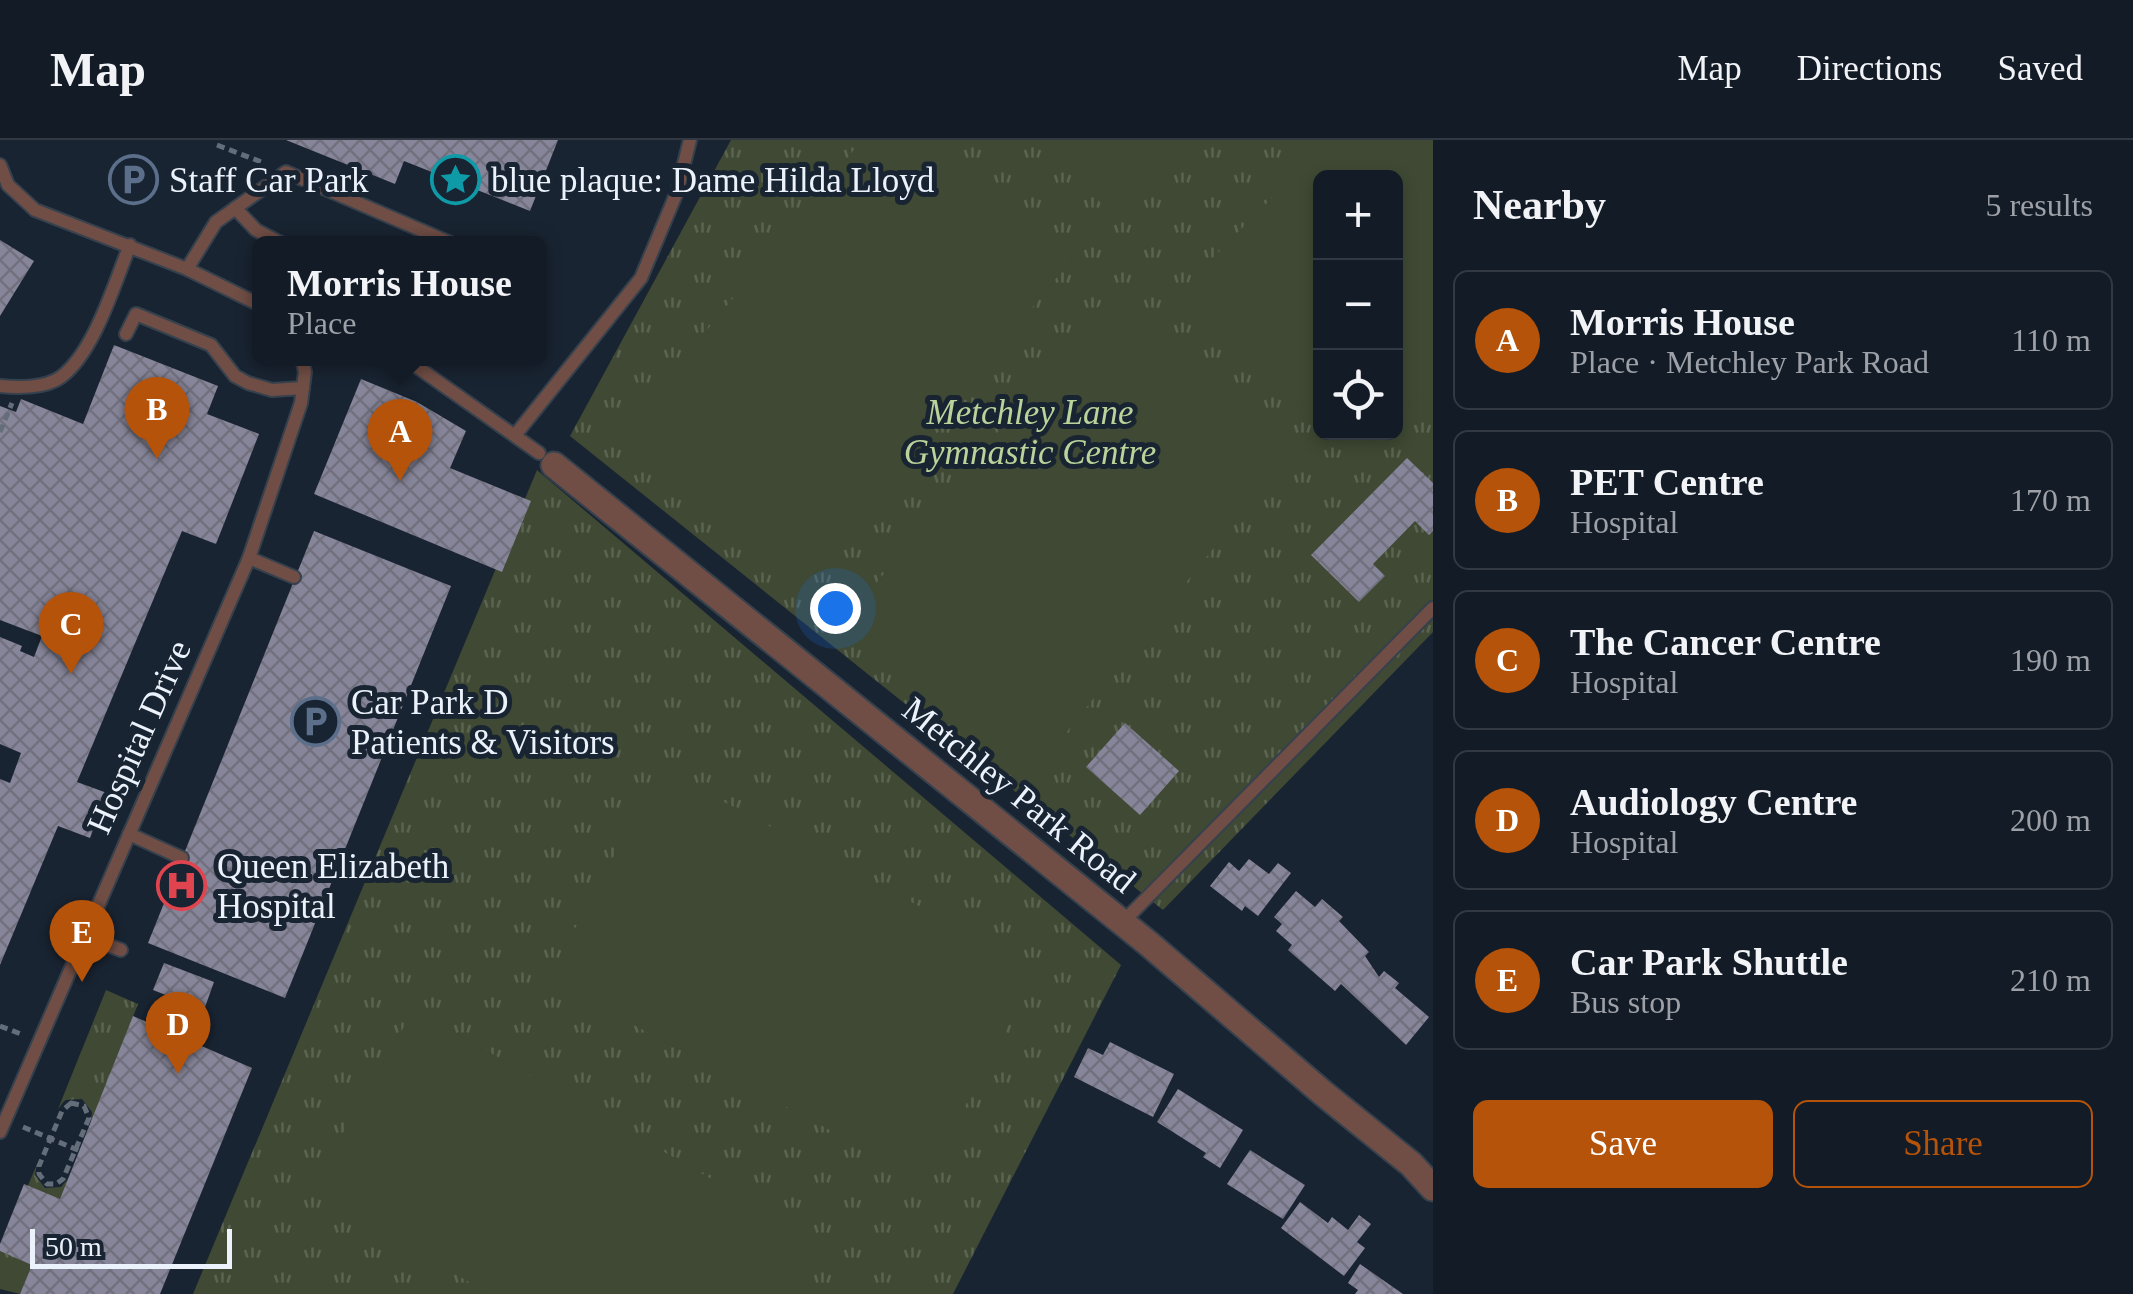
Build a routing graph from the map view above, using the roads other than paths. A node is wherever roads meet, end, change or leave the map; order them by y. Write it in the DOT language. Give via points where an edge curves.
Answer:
graph roads {
  1 [pos="690,140"];
  2 [pos="0,165"];
  3 [pos="236,208"];
  4 [pos="267,236"];
  5 [pos="434,236"];
  6 [pos="130,245"];
  7 [pos="187,268"];
  8 [pos="252,302"];
  9 [pos="126,334"];
  10 [pos="302,366"];
  11 [pos="418,366"];
  12 [pos="0,386"];
  13 [pos="303,388"];
  14 [pos="516,434"];
  15 [pos="546,459"];
  16 [pos="249,558"];
  17 [pos="294,577"];
  18 [pos="1433,608"];
  19 [pos="129,834"];
  20 [pos="182,858"];
  21 [pos="1121,924"];
  22 [pos="83,936"];
  23 [pos="121,950"];
  24 [pos="0,1132"];
  25 [pos="1433,1188"];
  1 -- 14 [label="lane" via="677,192 641,278"];
  2 -- 6 [label="lane" via="8,186 35,210"];
  3 -- 4 [label="lane"];
  3 -- 5 [label="lane" via="286,172"];
  3 -- 7 [label="lane" via="216,222"];
  6 -- 7 [label="lane"];
  6 -- 12 [label="lane" via="86,350 59,379"];
  7 -- 8 [label="lane"];
  9 -- 13 [label="lane" via="136,314 211,345 248,383"];
  10 -- 13 [label="lane, Hospital Drive"];
  11 -- 14 [label="lane, Metchley Park Road"];
  13 -- 16 [label="lane, Hospital Drive"];
  14 -- 15 [label="lane, Metchley Park Road"];
  15 -- 21 [label="street, Metchley Park Road"];
  16 -- 17 [label="lane"];
  16 -- 19 [label="lane, Hospital Drive"];
  18 -- 21 [label="lane"];
  19 -- 20 [label="lane"];
  19 -- 22 [label="lane, Hospital Drive"];
  21 -- 25 [label="street, Metchley Park Road"];
  22 -- 23 [label="lane"];
  22 -- 24 [label="lane, Hospital Drive"];
}
